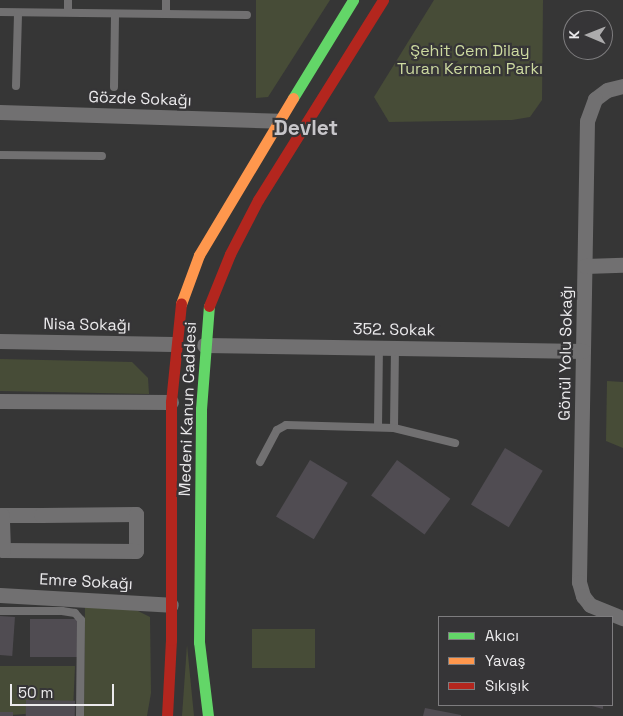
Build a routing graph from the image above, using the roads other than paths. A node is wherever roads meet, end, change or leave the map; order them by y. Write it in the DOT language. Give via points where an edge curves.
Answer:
graph roads {
  1 [pos="68,0"];
  2 [pos="166,0"];
  3 [pos="353,0"];
  4 [pos="383,0"];
  5 [pos="68,11"];
  6 [pos="0,12"];
  7 [pos="18,13"];
  8 [pos="166,14"];
  9 [pos="115,15"];
  10 [pos="247,15"];
  11 [pos="16,86"];
  12 [pos="623,86"];
  13 [pos="114,87"];
  14 [pos="0,112"];
  15 [pos="278,121"];
  16 [pos="0,155"];
  17 [pos="102,156"];
  18 [pos="623,265"];
  19 [pos="584,266"];
  20 [pos="0,341"];
  21 [pos="173,344"];
  22 [pos="204,345"];
  23 [pos="379,348"];
  24 [pos="395,348"];
  25 [pos="583,351"];
  26 [pos="0,401"];
  27 [pos="171,402"];
  28 [pos="378,427"];
  29 [pos="394,428"];
  30 [pos="455,443"];
  31 [pos="260,462"];
  32 [pos="1,515"];
  33 [pos="0,595"];
  34 [pos="171,605"];
  35 [pos="0,611"];
  36 [pos="623,618"];
  37 [pos="80,716"];
  38 [pos="167,716"];
  39 [pos="208,716"];
  1 -- 5 [label="lane"];
  2 -- 8 [label="lane"];
  3 -- 15 [label="main road, Medeni Kanun Caddesi"];
  4 -- 22 [label="main road, Medeni Kanun Caddesi" via="258,200 230,254 208,309"];
  5 -- 7 [label="lane"];
  5 -- 9 [label="lane"];
  6 -- 7 [label="lane"];
  7 -- 11 [label="lane"];
  8 -- 9 [label="lane"];
  8 -- 10 [label="lane"];
  9 -- 13 [label="lane"];
  12 -- 19 [label="street, Gönül Yolu Sokağı" via="607,90 595,99 587,121"];
  14 -- 15 [label="street, Gözde Sokağı"];
  15 -- 21 [label="main road, Medeni Kanun Caddesi" via="199,255 178,311"];
  16 -- 17 [label="lane"];
  18 -- 19 [label="street"];
  19 -- 25 [label="street, Gönül Yolu Sokağı"];
  20 -- 21 [label="street, Nisa Sokağı"];
  21 -- 22 [label="main road"];
  21 -- 27 [label="main road, Medeni Kanun Caddesi"];
  22 -- 23 [label="street, 352. Sokak"];
  22 -- 39 [label="main road, Medeni Kanun Caddesi" via="199,642"];
  23 -- 24 [label="street, 352. Sokak"];
  23 -- 28 [label="lane"];
  24 -- 25 [label="street, 352. Sokak"];
  24 -- 29 [label="lane"];
  25 -- 36 [label="street, Gönül Yolu Sokağı" via="580,582 583,596 590,605"];
  26 -- 27 [label="street"];
  27 -- 34 [label="main road, Medeni Kanun Caddesi"];
  28 -- 29 [label="lane"];
  28 -- 31 [label="lane" via="286,425 277,430"];
  29 -- 30 [label="lane"];
  32 -- 32 [label="street" via="136,514 136,551 2,550"];
  33 -- 34 [label="street, Emre Sokağı"];
  34 -- 38 [label="main road, Medeni Kanun Caddesi"];
  35 -- 37 [label="lane" via="62,611 75,613 81,620"];
}
